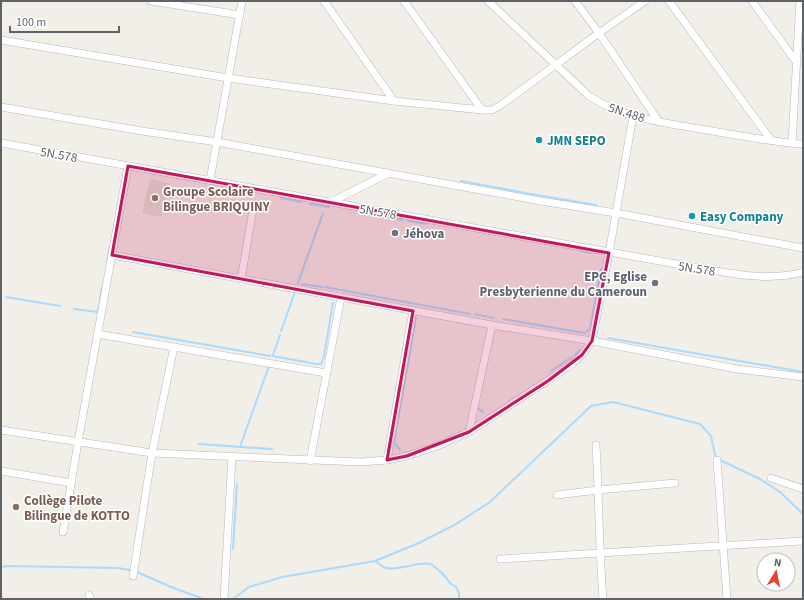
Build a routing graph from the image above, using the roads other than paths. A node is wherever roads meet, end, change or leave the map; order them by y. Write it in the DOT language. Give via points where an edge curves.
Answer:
graph roads {
  1 [pos="151,1"];
  2 [pos="242,1"];
  3 [pos="324,1"];
  4 [pos="404,1"];
  5 [pos="488,1"];
  6 [pos="575,1"];
  7 [pos="645,1"];
  8 [pos="669,1"];
  9 [pos="752,1"];
  10 [pos="800,1"];
  11 [pos="166,2"];
  12 [pos="240,15"];
  13 [pos="801,26"];
  14 [pos="599,33"];
  15 [pos="1,40"];
  16 [pos="797,63"];
  17 [pos="555,66"];
  18 [pos="228,78"];
  19 [pos="799,83"];
  20 [pos="394,101"];
  21 [pos="1,107"];
  22 [pos="482,110"];
  23 [pos="633,116"];
  24 [pos="659,122"];
  25 [pos="771,140"];
  26 [pos="217,142"];
  27 [pos="1,143"];
  28 [pos="792,143"];
  29 [pos="803,144"];
  30 [pos="128,166"];
  31 [pos="388,174"];
  32 [pos="210,180"];
  33 [pos="331,202"];
  34 [pos="254,204"];
  35 [pos="616,213"];
  36 [pos="803,248"];
  37 [pos="609,253"];
  38 [pos="112,255"];
  39 [pos="803,272"];
  40 [pos="241,279"];
  41 [pos="341,297"];
  42 [pos="413,311"];
  43 [pos="492,325"];
  44 [pos="97,334"];
  45 [pos="592,341"];
  46 [pos="174,347"];
  47 [pos="326,373"];
  48 [pos="803,377"];
  49 [pos="1,430"];
  50 [pos="469,432"];
  51 [pos="78,442"];
  52 [pos="596,445"];
  53 [pos="152,453"];
  54 [pos="232,457"];
  55 [pos="387,460"];
  56 [pos="717,460"];
  57 [pos="310,461"];
  58 [pos="1,471"];
  59 [pos="771,478"];
  60 [pos="71,483"];
  61 [pos="675,483"];
  62 [pos="803,489"];
  63 [pos="598,490"];
  64 [pos="557,495"];
  65 [pos="63,532"];
  66 [pos="802,541"];
  67 [pos="722,546"];
  68 [pos="599,554"];
  69 [pos="500,560"];
  70 [pos="133,576"];
  71 [pos="224,599"];
  72 [pos="603,599"];
  73 [pos="727,599"];
  1 -- 11 [label="street"];
  2 -- 12 [label="street"];
  3 -- 20 [label="street"];
  4 -- 22 [label="street"];
  5 -- 17 [label="street, 5N.488"];
  6 -- 14 [label="street"];
  7 -- 14 [label="street"];
  8 -- 25 [label="street"];
  9 -- 16 [label="street"];
  10 -- 13 [label="street"];
  11 -- 12 [label="street"];
  12 -- 18 [label="street"];
  13 -- 16 [label="street"];
  14 -- 17 [label="street"];
  14 -- 24 [label="street"];
  15 -- 18 [label="street"];
  16 -- 19 [label="street"];
  17 -- 22 [label="street" via="501,105 492,110"];
  17 -- 23 [label="street, 5N.488" via="589,96"];
  18 -- 20 [label="street"];
  18 -- 26 [label="street"];
  19 -- 28 [label="street"];
  20 -- 22 [label="street"];
  21 -- 26 [label="street"];
  23 -- 24 [label="street, 5N.488"];
  23 -- 35 [label="street"];
  24 -- 25 [label="street, 5N.488"];
  25 -- 28 [label="street, 5N.488"];
  26 -- 31 [label="street"];
  26 -- 32 [label="street"];
  27 -- 30 [label="street, 5N.578"];
  28 -- 29 [label="street, 5N.488"];
  30 -- 32 [label="street, 5N.578"];
  30 -- 38 [label="street"];
  31 -- 33 [label="street"];
  31 -- 35 [label="street"];
  32 -- 33 [label="street, 5N.578"];
  33 -- 37 [label="street, 5N.578"];
  34 -- 40 [label="street"];
  35 -- 36 [label="street"];
  35 -- 37 [label="street"];
  37 -- 39 [label="street, 5N.578" via="760,277 779,277"];
  37 -- 45 [label="street"];
  38 -- 40 [label="street"];
  38 -- 44 [label="street"];
  40 -- 41 [label="street"];
  41 -- 42 [label="street"];
  41 -- 47 [label="street"];
  42 -- 43 [label="street"];
  42 -- 55 [label="street"];
  43 -- 45 [label="street"];
  43 -- 50 [label="street"];
  44 -- 46 [label="street"];
  44 -- 51 [label="street"];
  45 -- 48 [label="street" via="737,368"];
  45 -- 50 [label="street" via="571,365"];
  46 -- 47 [label="street"];
  46 -- 53 [label="street"];
  47 -- 57 [label="street"];
  49 -- 51 [label="street"];
  50 -- 55 [label="street" via="437,446"];
  51 -- 53 [label="street"];
  51 -- 60 [label="street"];
  52 -- 63 [label="street"];
  53 -- 54 [label="street"];
  53 -- 70 [label="street"];
  54 -- 57 [label="street"];
  54 -- 71 [label="street"];
  55 -- 57 [label="street"];
  56 -- 67 [label="street"];
  58 -- 60 [label="street"];
  59 -- 62 [label="street"];
  60 -- 65 [label="street"];
  61 -- 63 [label="street"];
  63 -- 64 [label="street"];
  63 -- 68 [label="street"];
  66 -- 67 [label="street"];
  67 -- 68 [label="street"];
  67 -- 73 [label="street"];
  68 -- 69 [label="street"];
  68 -- 72 [label="street"];
}
